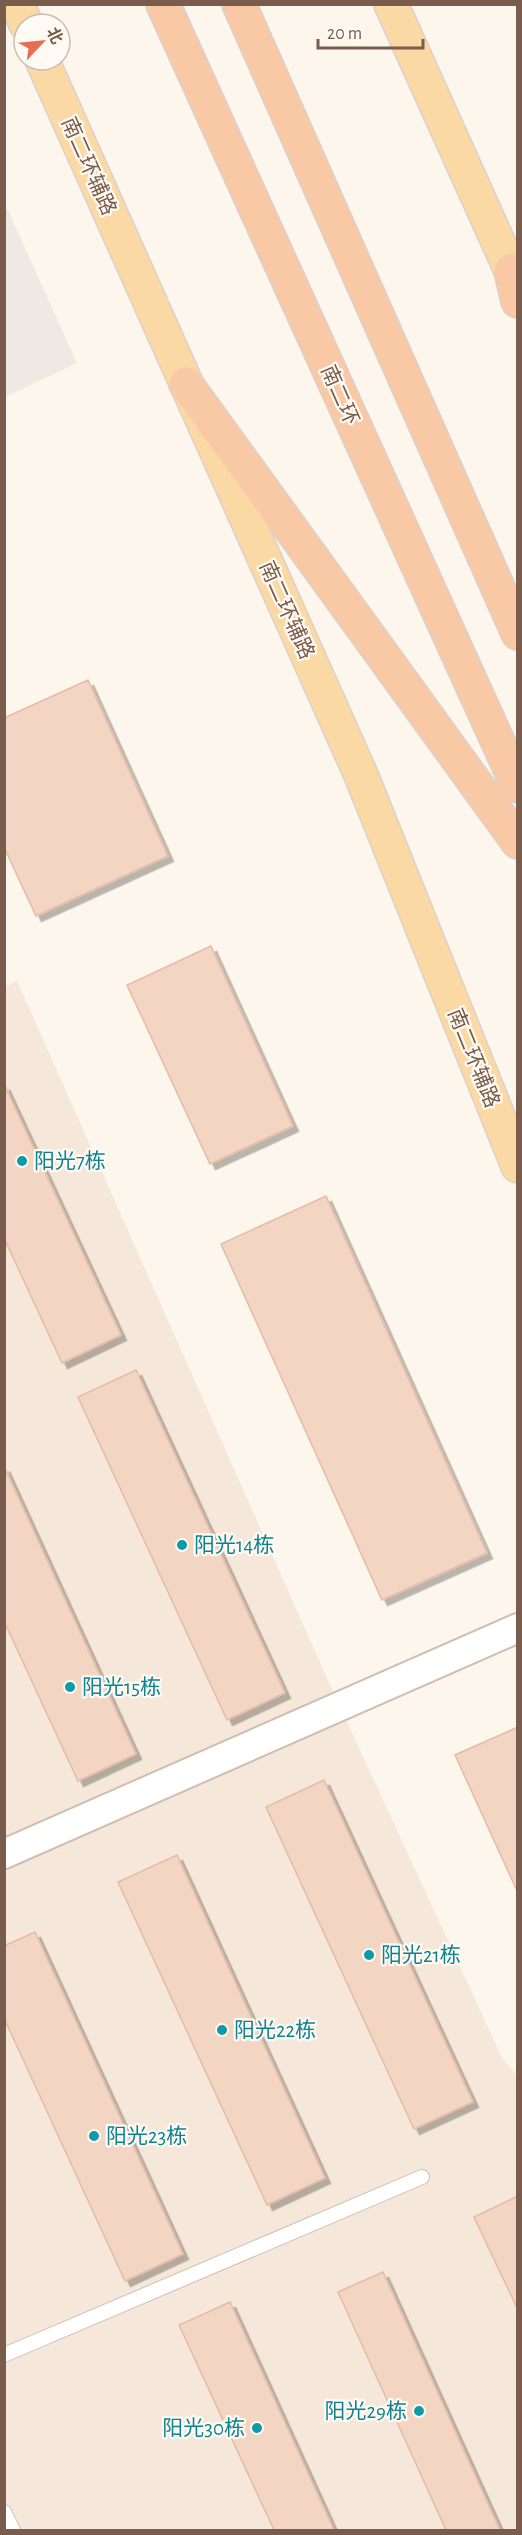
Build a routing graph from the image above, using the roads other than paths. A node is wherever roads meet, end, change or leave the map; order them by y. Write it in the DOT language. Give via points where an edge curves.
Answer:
graph roads {
  1 [pos="163,4"];
  2 [pos="239,4"];
  3 [pos="392,4"];
  4 [pos="47,72"];
  5 [pos="515,286"];
  6 [pos="186,384"];
  7 [pos="518,633"];
  8 [pos="518,786"];
  9 [pos="518,842"];
  10 [pos="518,1166"];
  11 [pos="518,1628"];
  12 [pos="4,1854"];
  13 [pos="422,2177"];
  14 [pos="4,2355"];
  15 [pos="4,2512"];
  16 [pos="13,2530"];
  1 -- 8 [label="highway, 南二环"];
  2 -- 7 [label="highway"];
  3 -- 5 [label="main road"];
  4 -- 6 [label="main road, 南二环辅路"];
  6 -- 9 [label="highway"];
  6 -- 10 [label="main road, 南二环辅路" via="361,775"];
  11 -- 12 [label="street"];
  13 -- 14 [label="lane"];
  15 -- 16 [label="lane"];
}
